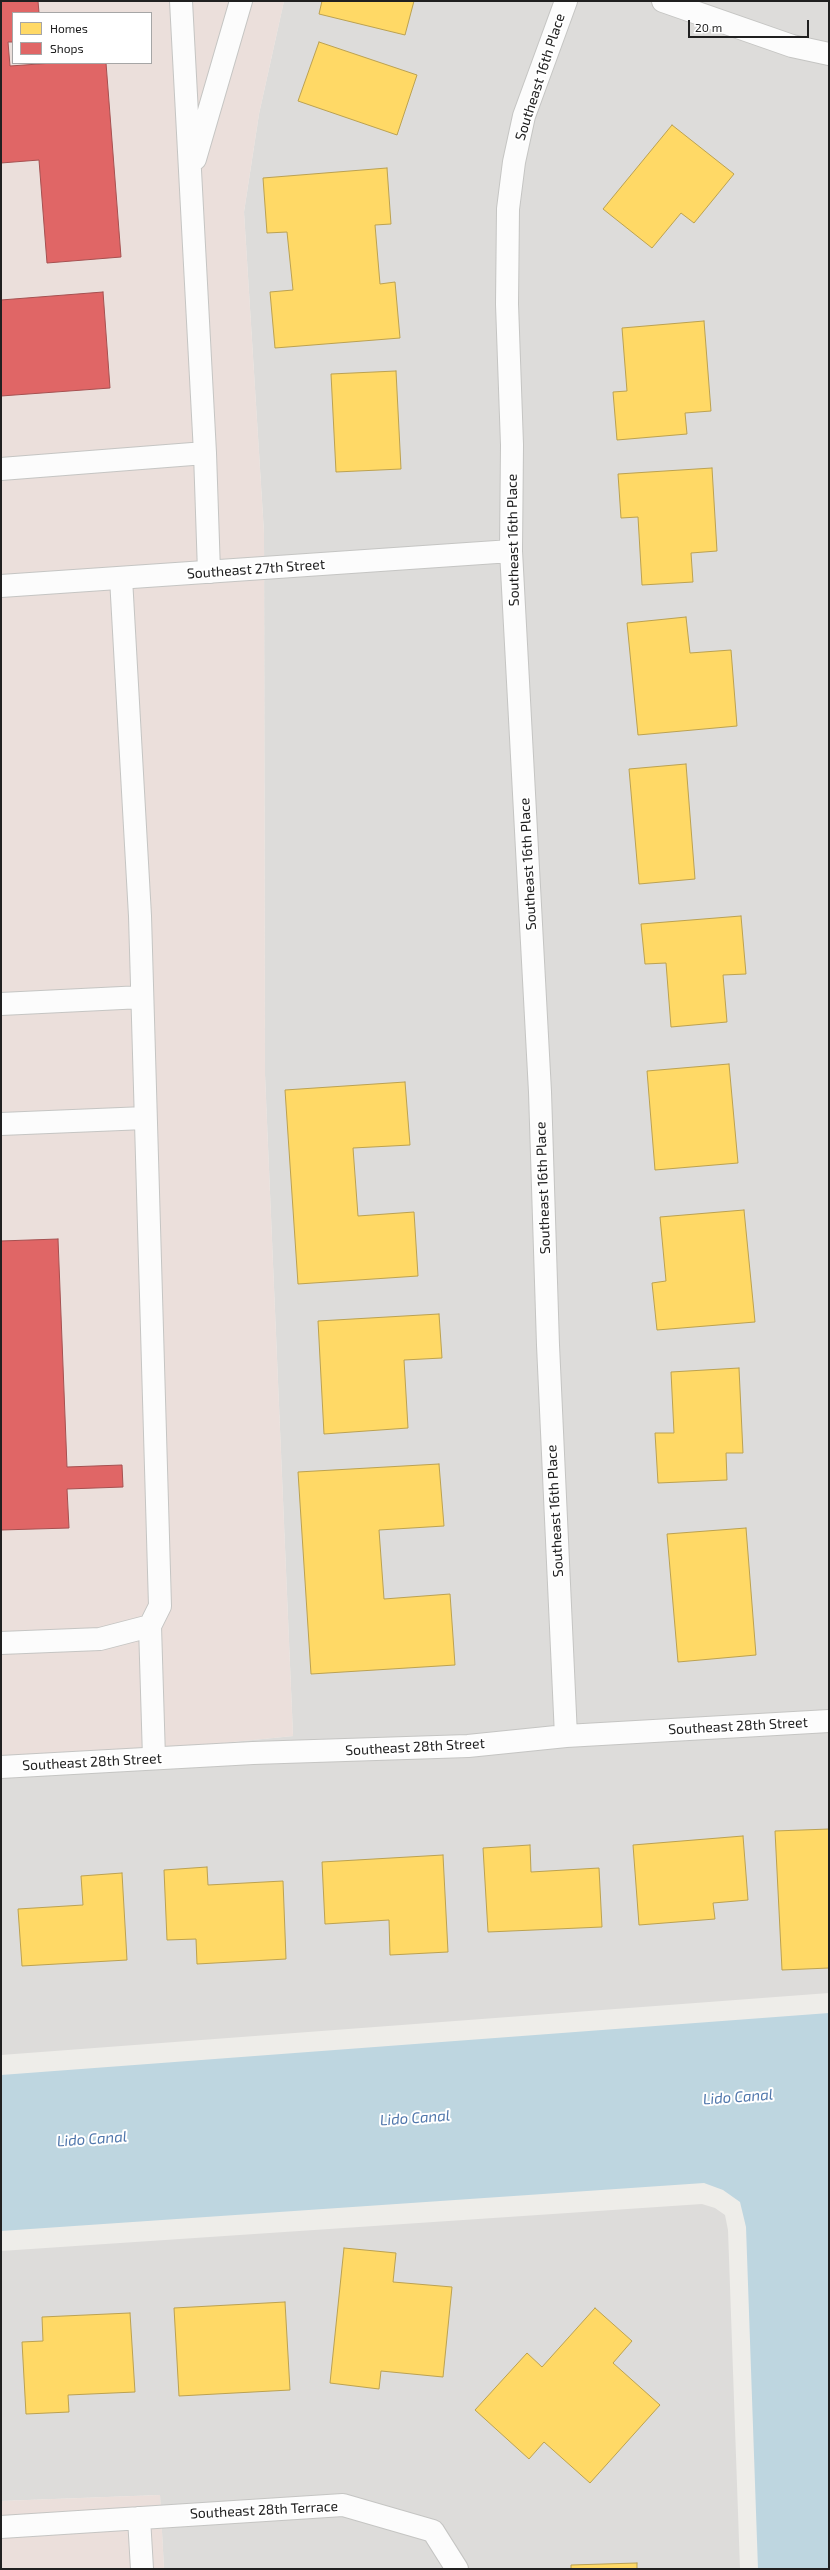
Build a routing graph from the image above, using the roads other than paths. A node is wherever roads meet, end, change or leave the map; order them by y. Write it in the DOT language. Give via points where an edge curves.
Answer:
graph roads {
  1 [pos="181,1"];
  2 [pos="241,1"];
  3 [pos="566,1"];
  4 [pos="663,1"];
  5 [pos="829,54"];
  6 [pos="190,174"];
  7 [pos="205,453"];
  8 [pos="1,469"];
  9 [pos="511,551"];
  10 [pos="209,572"];
  11 [pos="121,578"];
  12 [pos="1,586"];
  13 [pos="142,997"];
  14 [pos="1,1004"];
  15 [pos="145,1118"];
  16 [pos="1,1124"];
  17 [pos="150,1626"];
  18 [pos="1,1644"];
  19 [pos="829,1721"];
  20 [pos="566,1736"];
  21 [pos="154,1758"];
  22 [pos="1,1767"];
  23 [pos="139,2518"];
  24 [pos="1,2527"];
  25 [pos="142,2569"];
  26 [pos="457,2569"];
  1 -- 6 [label="street"];
  2 -- 6 [label="street"];
  3 -- 9 [label="street, Southeast 16th Place" via="524,116 514,162 508,209"];
  4 -- 5 [label="street" via="792,46"];
  6 -- 7 [label="street"];
  7 -- 8 [label="street"];
  7 -- 10 [label="street"];
  9 -- 10 [label="street, Southeast 27th Street"];
  9 -- 20 [label="street, Southeast 16th Place" via="540,1092 548,1353"];
  10 -- 11 [label="street, Southeast 27th Street"];
  11 -- 12 [label="street, Southeast 27th Street"];
  11 -- 13 [label="street"];
  13 -- 14 [label="street"];
  13 -- 15 [label="street"];
  15 -- 16 [label="street"];
  15 -- 17 [label="street" via="160,1606"];
  17 -- 18 [label="street" via="100,1639"];
  17 -- 21 [label="street"];
  19 -- 20 [label="street, Southeast 28th Street"];
  20 -- 21 [label="street, Southeast 28th Street" via="468,1746"];
  21 -- 22 [label="street, Southeast 28th Street"];
  23 -- 24 [label="street, Southeast 28th Terrace"];
  23 -- 25 [label="street"];
  23 -- 26 [label="street, Southeast 28th Terrace" via="342,2505 433,2531"];
}
